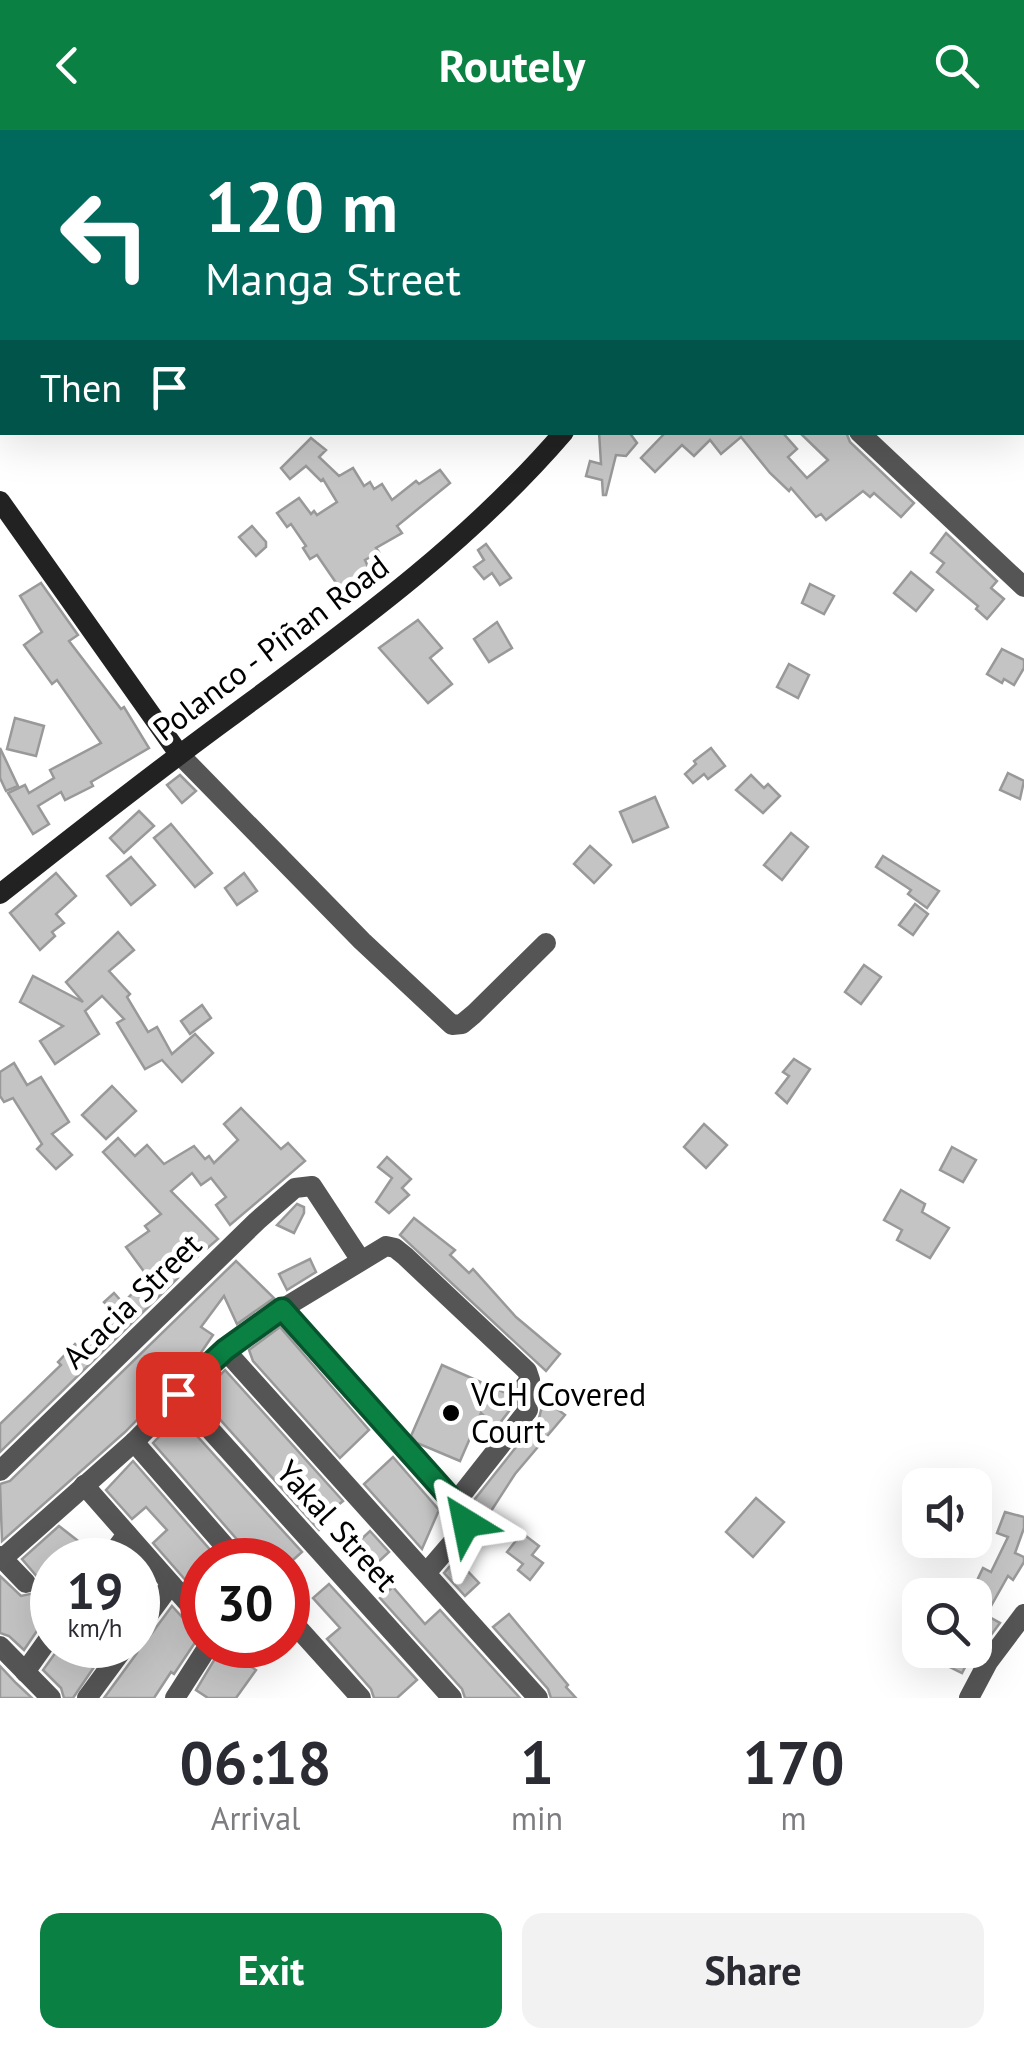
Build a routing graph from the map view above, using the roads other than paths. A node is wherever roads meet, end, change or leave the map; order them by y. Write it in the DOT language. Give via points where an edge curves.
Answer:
graph roads {
  1 [pos="561,435"];
  2 [pos="862,435"];
  3 [pos="0,501"];
  4 [pos="1024,587"];
  5 [pos="179,754"];
  6 [pos="0,894"];
  7 [pos="546,942"];
  8 [pos="360,1259"];
  9 [pos="282,1309"];
  10 [pos="225,1350"];
  11 [pos="178,1394"];
  12 [pos="134,1442"];
  13 [pos="0,1471"];
  14 [pos="84,1485"];
  15 [pos="460,1511"];
  16 [pos="127,1534"];
  17 [pos="124,1538"];
  18 [pos="218,1538"];
  19 [pos="1,1558"];
  20 [pos="428,1572"];
  21 [pos="26,1583"];
  22 [pos="171,1584"];
  23 [pos="180,1594"];
  24 [pos="160,1599"];
  25 [pos="1024,1614"];
  26 [pos="310,1641"];
  27 [pos="0,1646"];
  28 [pos="30,1665"];
  29 [pos="109,1668"];
  30 [pos="194,1668"];
  31 [pos="25,1672"];
  32 [pos="444,1695"];
  33 [pos="51,1698"];
  34 [pos="87,1698"];
  35 [pos="175,1698"];
  36 [pos="361,1698"];
  37 [pos="538,1698"];
  38 [pos="969,1698"];
  1 -- 5 [label="main road, Polanco - Piñan Road" via="479,522 393,596"];
  2 -- 4 [label="street"];
  3 -- 5 [label="main road"];
  5 -- 6 [label="main road, Polanco - Piñan Road"];
  5 -- 7 [label="street" via="452,1026 474,1014"];
  8 -- 9 [label="street"];
  8 -- 13 [label="street, Acacia Street" via="312,1186 295,1188"];
  8 -- 15 [label="street" via="390,1247 406,1256 527,1371 528,1410"];
  9 -- 10 [label="street"];
  9 -- 15 [label="street"];
  10 -- 11 [label="street"];
  10 -- 20 [label="street"];
  11 -- 12 [label="street"];
  11 -- 32 [label="street, Yakal Street"];
  12 -- 14 [label="street"];
  12 -- 18 [label="street"];
  14 -- 16 [label="street"];
  14 -- 19 [label="street"];
  15 -- 20 [label="street" via="464,1529"];
  16 -- 17 [label="street"];
  16 -- 22 [label="street"];
  19 -- 21 [label="street"];
  20 -- 37 [label="street"];
  22 -- 23 [label="street"];
  22 -- 24 [label="street"];
  25 -- 38 [label="street"];
  26 -- 36 [label="street"];
  27 -- 31 [label="street"];
  28 -- 31 [label="street"];
  29 -- 34 [label="street"];
  30 -- 35 [label="street"];
  31 -- 33 [label="street"];
}
